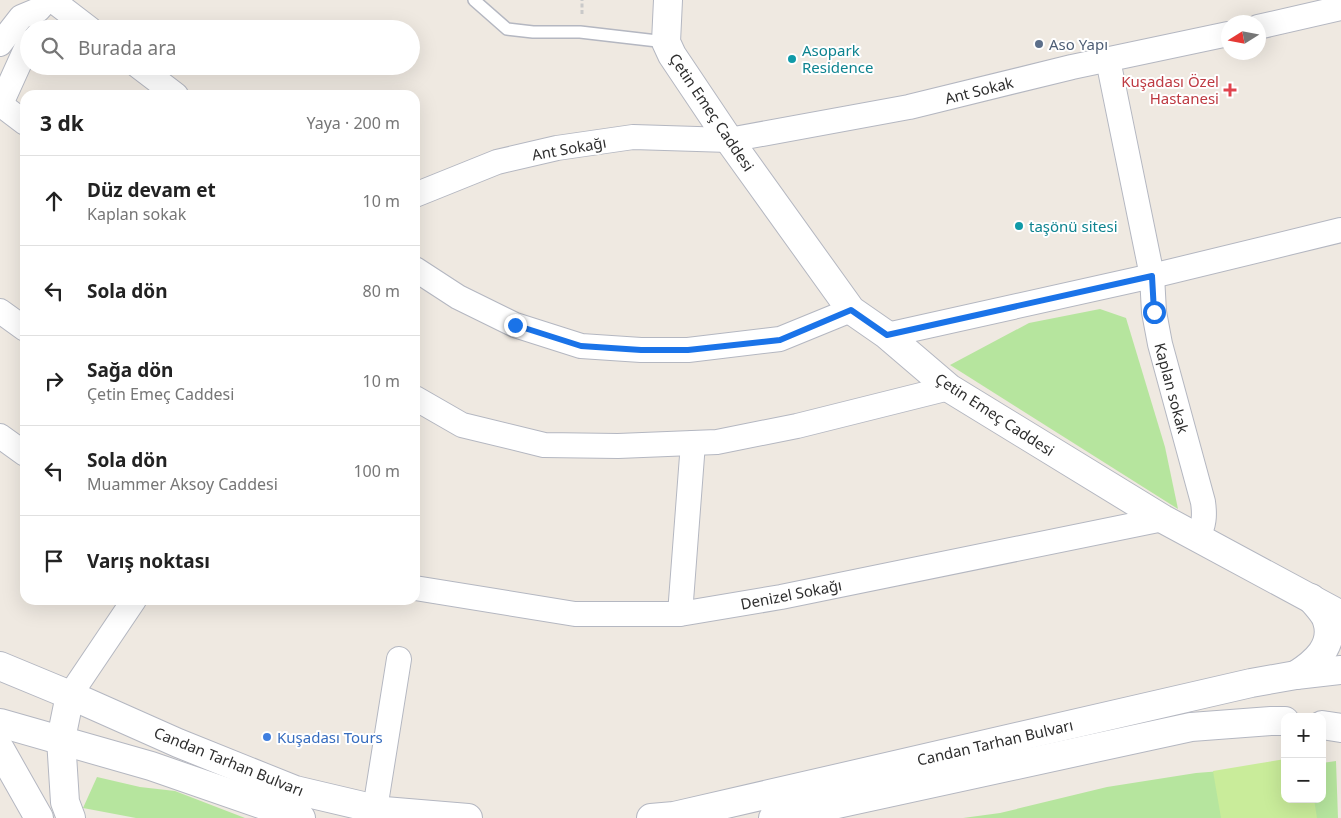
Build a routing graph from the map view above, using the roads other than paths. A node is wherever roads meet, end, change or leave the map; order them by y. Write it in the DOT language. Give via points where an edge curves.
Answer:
graph roads {
  1 [pos="474,0"];
  2 [pos="668,0"];
  3 [pos="1341,8"];
  4 [pos="43,10"];
  5 [pos="68,20"];
  6 [pos="1266,25"];
  7 [pos="1221,36"];
  8 [pos="666,42"];
  9 [pos="0,44"];
  10 [pos="1108,60"];
  11 [pos="20,62"];
  12 [pos="150,75"];
  13 [pos="169,90"];
  14 [pos="0,105"];
  15 [pos="20,119"];
  16 [pos="729,140"];
  17 [pos="420,193"];
  18 [pos="1341,230"];
  19 [pos="420,272"];
  20 [pos="1152,276"];
  21 [pos="851,310"];
  22 [pos="0,311"];
  23 [pos="20,325"];
  24 [pos="887,335"];
  25 [pos="949,388"];
  26 [pos="420,401"];
  27 [pos="0,436"];
  28 [pos="693,442"];
  29 [pos="20,450"];
  30 [pos="1163,519"];
  31 [pos="1198,538"];
  32 [pos="420,589"];
  33 [pos="1311,598"];
  34 [pos="131,605"];
  35 [pos="680,614"];
  36 [pos="1341,615"];
  37 [pos="399,659"];
  38 [pos="1,670"];
  39 [pos="1341,670"];
  40 [pos="1296,674"];
  41 [pos="70,695"];
  42 [pos="1281,721"];
  43 [pos="0,722"];
  44 [pos="60,739"];
  45 [pos="0,749"];
  46 [pos="374,809"];
  47 [pos="39,818"];
  48 [pos="71,818"];
  49 [pos="302,818"];
  50 [pos="468,818"];
  51 [pos="650,818"];
  52 [pos="772,818"];
  1 -- 8 [label="lane" via="507,29 580,32"];
  2 -- 8 [label="main road, Çetin Emeç Caddesi"];
  3 -- 6 [label="street"];
  4 -- 5 [label="street"];
  4 -- 9 [label="street" via="20,18"];
  7 -- 10 [label="street, Ant Sokak"];
  8 -- 16 [label="main road, Çetin Emeç Caddesi"];
  10 -- 16 [label="street, Ant Sokak" via="909,106"];
  10 -- 20 [label="street, Kaplan sokak"];
  11 -- 14 [label="street"];
  12 -- 13 [label="street"];
  14 -- 15 [label="street"];
  16 -- 17 [label="street, Ant Sokağı" via="633,137 557,148 497,162"];
  16 -- 21 [label="main road, Çetin Emeç Caddesi"];
  18 -- 20 [label="street"];
  19 -- 21 [label="street" via="515,325 581,346 688,350 780,340"];
  20 -- 24 [label="street"];
  20 -- 31 [label="street, Kaplan sokak" via="1160,344 1203,502 1203,527"];
  21 -- 24 [label="main road, Çetin Emeç Caddesi"];
  22 -- 23 [label="street"];
  24 -- 25 [label="main road, Çetin Emeç Caddesi"];
  25 -- 28 [label="street" via="797,426 717,442"];
  25 -- 30 [label="main road, Çetin Emeç Caddesi"];
  26 -- 28 [label="street" via="462,425 544,445"];
  27 -- 29 [label="street"];
  28 -- 35 [label="street"];
  30 -- 31 [label="main road, Çetin Emeç Caddesi"];
  30 -- 35 [label="street, Denizel Sokağı" via="782,597"];
  31 -- 33 [label="main road, Çetin Emeç Caddesi"];
  32 -- 35 [label="street, Denizel Sokağı" via="575,614"];
  33 -- 36 [label="main road, Çetin Emeç Caddesi"];
  33 -- 40 [label="main road, Çetin Emeç Caddesi" via="1327,619 1329,634 1324,651"];
  34 -- 41 [label="street"];
  37 -- 46 [label="street"];
  38 -- 41 [label="main road, Candan Tarhan Bulvarı"];
  39 -- 40 [label="main road, Candan Tarhan Bulvarı"];
  40 -- 51 [label="main road, Candan Tarhan Bulvarı" via="674,816"];
  41 -- 44 [label="main road"];
  41 -- 46 [label="main road, Candan Tarhan Bulvarı" via="295,790"];
  42 -- 52 [label="main road, Candan Tarhan Bulvarı" via="1191,727"];
  43 -- 44 [label="main road, Candan Tarhan Bulvarı"];
  44 -- 48 [label="main road" via="65,802"];
  44 -- 49 [label="main road, Candan Tarhan Bulvarı" via="151,766"];
  45 -- 47 [label="main road"];
  46 -- 50 [label="main road, Candan Tarhan Bulvarı"];
}
